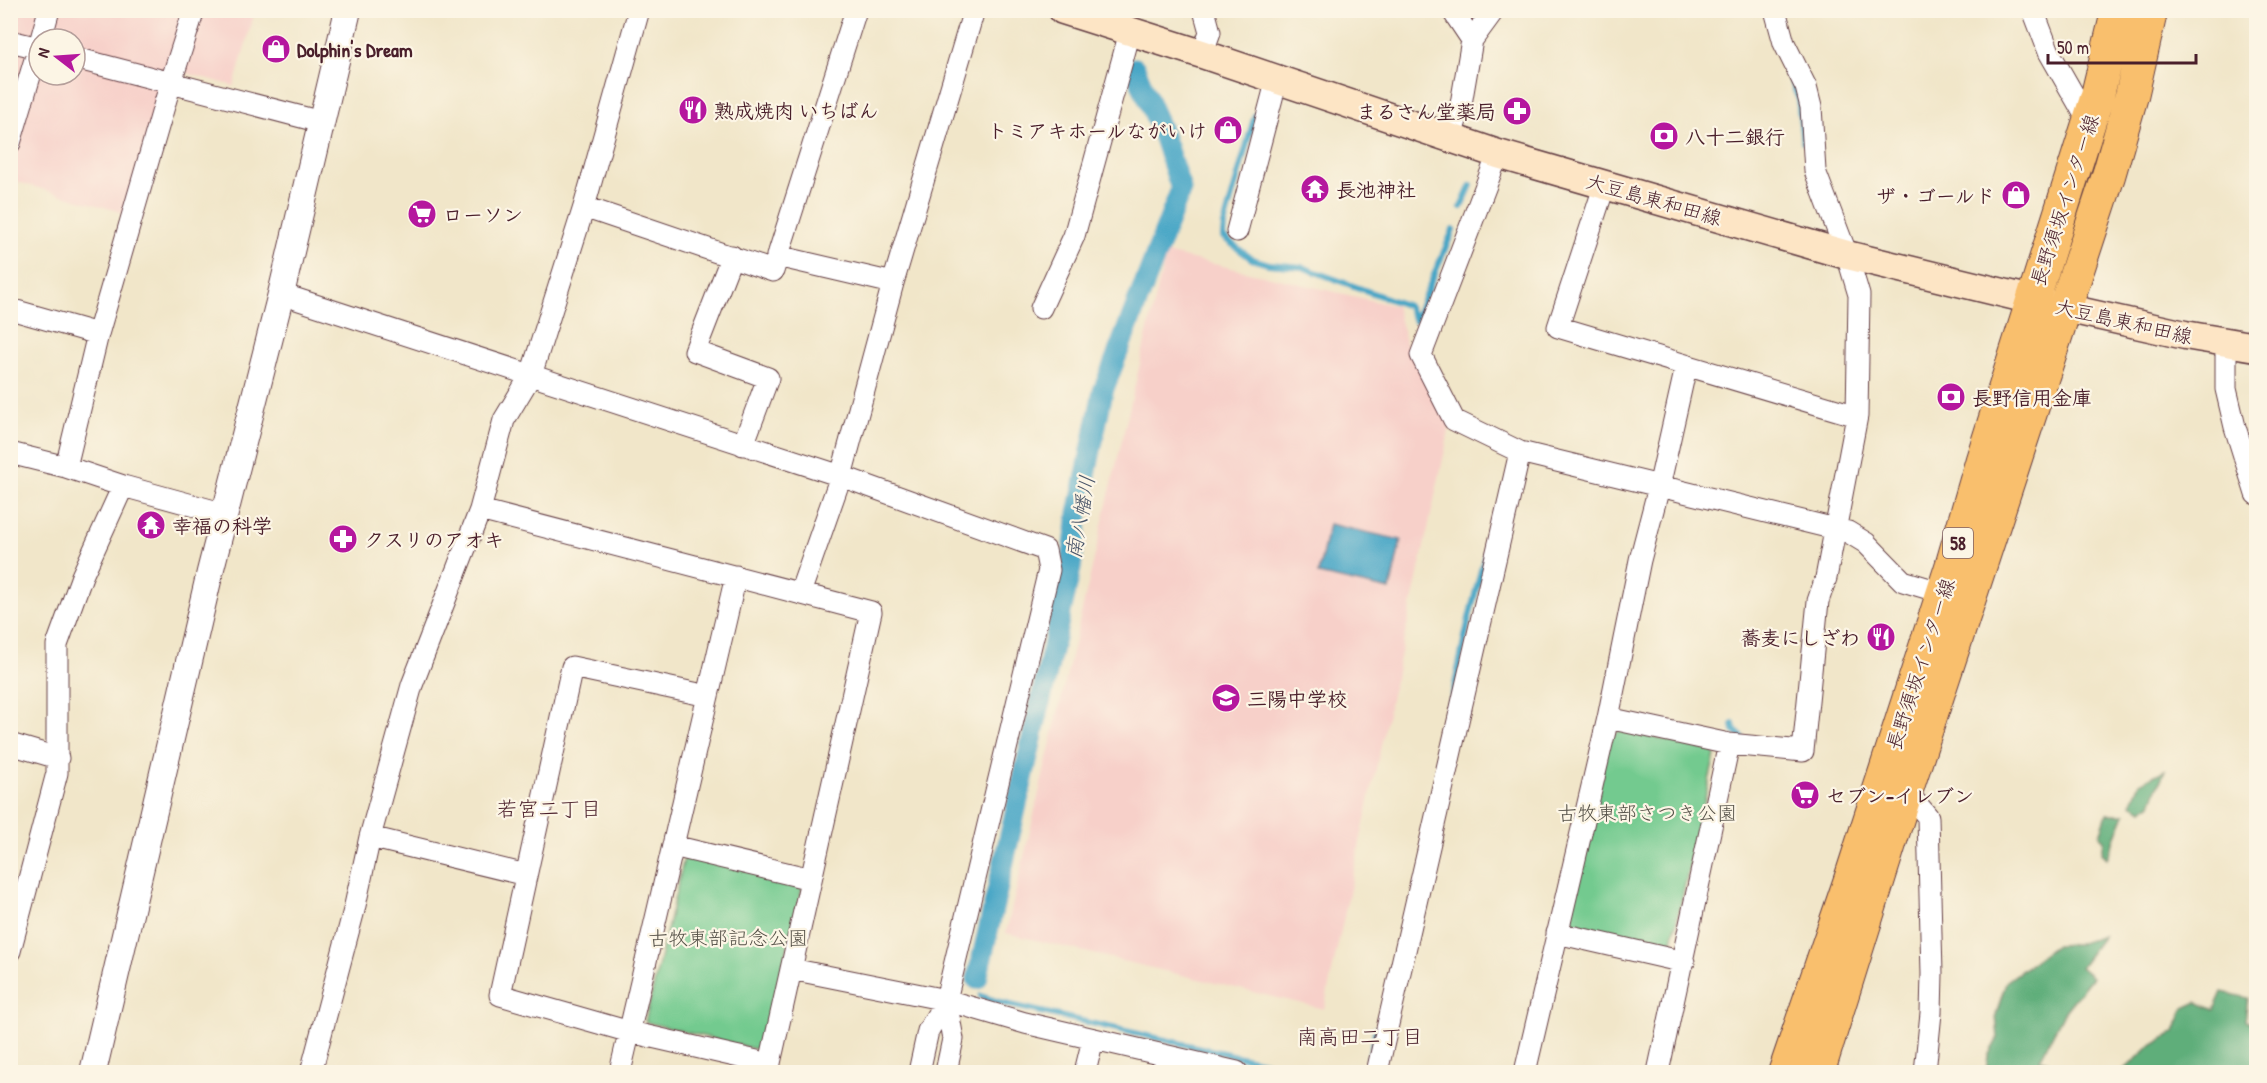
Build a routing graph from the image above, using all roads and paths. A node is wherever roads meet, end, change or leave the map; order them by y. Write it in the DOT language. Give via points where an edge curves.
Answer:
graph roads {
  1 [pos="49,10"];
  2 [pos="194,10"];
  3 [pos="348,10"];
  4 [pos="639,10"];
  5 [pos="856,10"];
  6 [pos="974,10"];
  7 [pos="1063,10"];
  8 [pos="1204,10"];
  9 [pos="1452,10"];
  10 [pos="1494,10"];
  11 [pos="1775,10"];
  12 [pos="2033,10"];
  13 [pos="2118,10"];
  14 [pos="2151,10"];
  15 [pos="44,27"];
  16 [pos="1130,32"];
  17 [pos="1472,40"];
  18 [pos="10,41"];
  19 [pos="27,45"];
  20 [pos="1202,54"];
  21 [pos="87,61"];
  22 [pos="1277,79"];
  23 [pos="171,82"];
  24 [pos="27,87"];
  25 [pos="321,122"];
  26 [pos="2089,122"];
  27 [pos="1451,137"];
  28 [pos="10,143"];
  29 [pos="1498,154"];
  30 [pos="1605,184"];
  31 [pos="584,207"];
  32 [pos="1237,231"];
  33 [pos="1847,255"];
  34 [pos="732,256"];
  35 [pos="777,256"];
  36 [pos="893,283"];
  37 [pos="281,294"];
  38 [pos="2032,300"];
  39 [pos="1041,308"];
  40 [pos="2065,308"];
  41 [pos="10,309"];
  42 [pos="98,334"];
  43 [pos="2226,342"];
  44 [pos="2256,347"];
  45 [pos="1686,367"];
  46 [pos="531,375"];
  47 [pos="1857,416"];
  48 [pos="743,445"];
  49 [pos="1520,452"];
  50 [pos="10,453"];
  51 [pos="66,467"];
  52 [pos="841,476"];
  53 [pos="123,486"];
  54 [pos="1659,487"];
  55 [pos="2256,494"];
  56 [pos="480,510"];
  57 [pos="225,514"];
  58 [pos="1835,529"];
  59 [pos="736,576"];
  60 [pos="800,593"];
  61 [pos="1943,593"];
  62 [pos="708,696"];
  63 [pos="1608,718"];
  64 [pos="10,744"];
  65 [pos="1729,744"];
  66 [pos="58,758"];
  67 [pos="1906,791"];
  68 [pos="370,837"];
  69 [pos="673,846"];
  70 [pos="526,875"];
  71 [pos="811,879"];
  72 [pos="13,926"];
  73 [pos="1557,933"];
  74 [pos="10,951"];
  75 [pos="1684,962"];
  76 [pos="791,969"];
  77 [pos="946,1000"];
  78 [pos="630,1032"];
  79 [pos="1093,1039"];
  80 [pos="769,1068"];
  81 [pos="93,1072"];
  82 [pos="311,1072"];
  83 [pos="620,1072"];
  84 [pos="919,1072"];
  85 [pos="945,1072"];
  86 [pos="1085,1072"];
  87 [pos="1229,1072"];
  88 [pos="1377,1072"];
  89 [pos="1525,1072"];
  90 [pos="1658,1072"];
  91 [pos="1785,1072"];
  92 [pos="1818,1072"];
  93 [pos="1928,1072"];
  1 -- 15 [label="street"];
  2 -- 23 [label="street"];
  3 -- 25 [label="street"];
  4 -- 31 [label="street"];
  5 -- 35 [label="street"];
  6 -- 36 [label="street"];
  7 -- 16 [label="main road, 大豆島東和田線"];
  8 -- 20 [label="street" via="1210,32"];
  9 -- 17 [label="street"];
  10 -- 17 [label="street"];
  11 -- 33 [label="street" via="1784,43 1806,87 1815,171"];
  12 -- 26 [label="street" via="2049,52"];
  13 -- 26 [label="main road, 長野須坂インター線 / 58"];
  14 -- 40 [label="main road, 長野須坂インター線 / 58" via="2109,174"];
  16 -- 20 [label="main road, 大豆島東和田線"];
  16 -- 39 [label="street" via="1074,236"];
  17 -- 27 [label="street"];
  18 -- 19 [label="street"];
  20 -- 22 [label="main road, 大豆島東和田線"];
  21 -- 23 [label="street"];
  22 -- 27 [label="main road, 大豆島東和田線"];
  22 -- 32 [label="street"];
  23 -- 25 [label="street"];
  23 -- 42 [label="street"];
  24 -- 28 [label="street"];
  25 -- 37 [label="street"];
  26 -- 38 [label="main road, 長野須坂インター線 / 58"];
  27 -- 29 [label="main road, 大豆島東和田線"];
  29 -- 30 [label="main road, 大豆島東和田線"];
  29 -- 49 [label="street" via="1421,355 1454,420"];
  30 -- 33 [label="main road, 大豆島東和田線"];
  30 -- 45 [label="street" via="1557,327"];
  31 -- 34 [label="street"];
  31 -- 46 [label="street"];
  33 -- 38 [label="main road, 大豆島東和田線"];
  33 -- 47 [label="street" via="1859,295"];
  34 -- 35 [label="street" via="772,271"];
  34 -- 48 [label="street" via="695,351 768,378"];
  35 -- 36 [label="street"];
  36 -- 52 [label="street"];
  37 -- 46 [label="street"];
  37 -- 57 [label="street"];
  38 -- 40 [label="main road, 大豆島東和田線"];
  38 -- 61 [label="main road, 長野須坂インター線 / 58"];
  40 -- 43 [label="main road, 大豆島東和田線"];
  40 -- 67 [label="main road, 長野須坂インター線 / 58"];
  41 -- 42 [label="street"];
  42 -- 51 [label="street"];
  43 -- 44 [label="main road, 大豆島東和田線"];
  43 -- 55 [label="street" via="2226,389"];
  45 -- 47 [label="street"];
  45 -- 54 [label="street"];
  46 -- 48 [label="street"];
  46 -- 56 [label="street" via="504,420"];
  47 -- 58 [label="street"];
  48 -- 52 [label="street"];
  49 -- 54 [label="street"];
  49 -- 88 [label="street"];
  50 -- 51 [label="street"];
  51 -- 53 [label="street"];
  52 -- 60 [label="street"];
  52 -- 77 [label="street" via="1045,550 1049,570"];
  53 -- 57 [label="street"];
  53 -- 66 [label="street" via="82,576 57,645"];
  54 -- 58 [label="street"];
  54 -- 63 [label="street"];
  56 -- 59 [label="street"];
  56 -- 68 [label="street" via="412,685"];
  57 -- 81 [label="street"];
  58 -- 61 [label="street" via="1857,536 1903,581"];
  58 -- 65 [label="street" via="1818,601 1803,751"];
  59 -- 60 [label="street"];
  59 -- 62 [label="street"];
  60 -- 71 [label="street" via="871,612"];
  61 -- 91 [label="main road, 長野須坂インター線 / 58"];
  62 -- 69 [label="street"];
  62 -- 70 [label="street" via="572,667"];
  63 -- 65 [label="street"];
  63 -- 73 [label="street"];
  64 -- 66 [label="street"];
  65 -- 75 [label="street"];
  66 -- 72 [label="street"];
  67 -- 92 [label="main road, 長野須坂インター線 / 58"];
  67 -- 93 [label="street" via="1928,817 1932,974"];
  68 -- 70 [label="street"];
  68 -- 82 [label="street"];
  69 -- 71 [label="street"];
  69 -- 78 [label="street"];
  70 -- 78 [label="street" via="500,995"];
  71 -- 76 [label="street"];
  72 -- 74 [label="street"];
  73 -- 75 [label="street"];
  73 -- 89 [label="street"];
  75 -- 90 [label="street"];
  76 -- 77 [label="street"];
  76 -- 80 [label="street"];
  77 -- 79 [label="street"];
  77 -- 84 [label="street" via="928,1031"];
  77 -- 85 [label="street" via="953,1040"];
  78 -- 80 [label="street"];
  78 -- 83 [label="street"];
  79 -- 86 [label="street"];
  79 -- 87 [label="street"];
}
